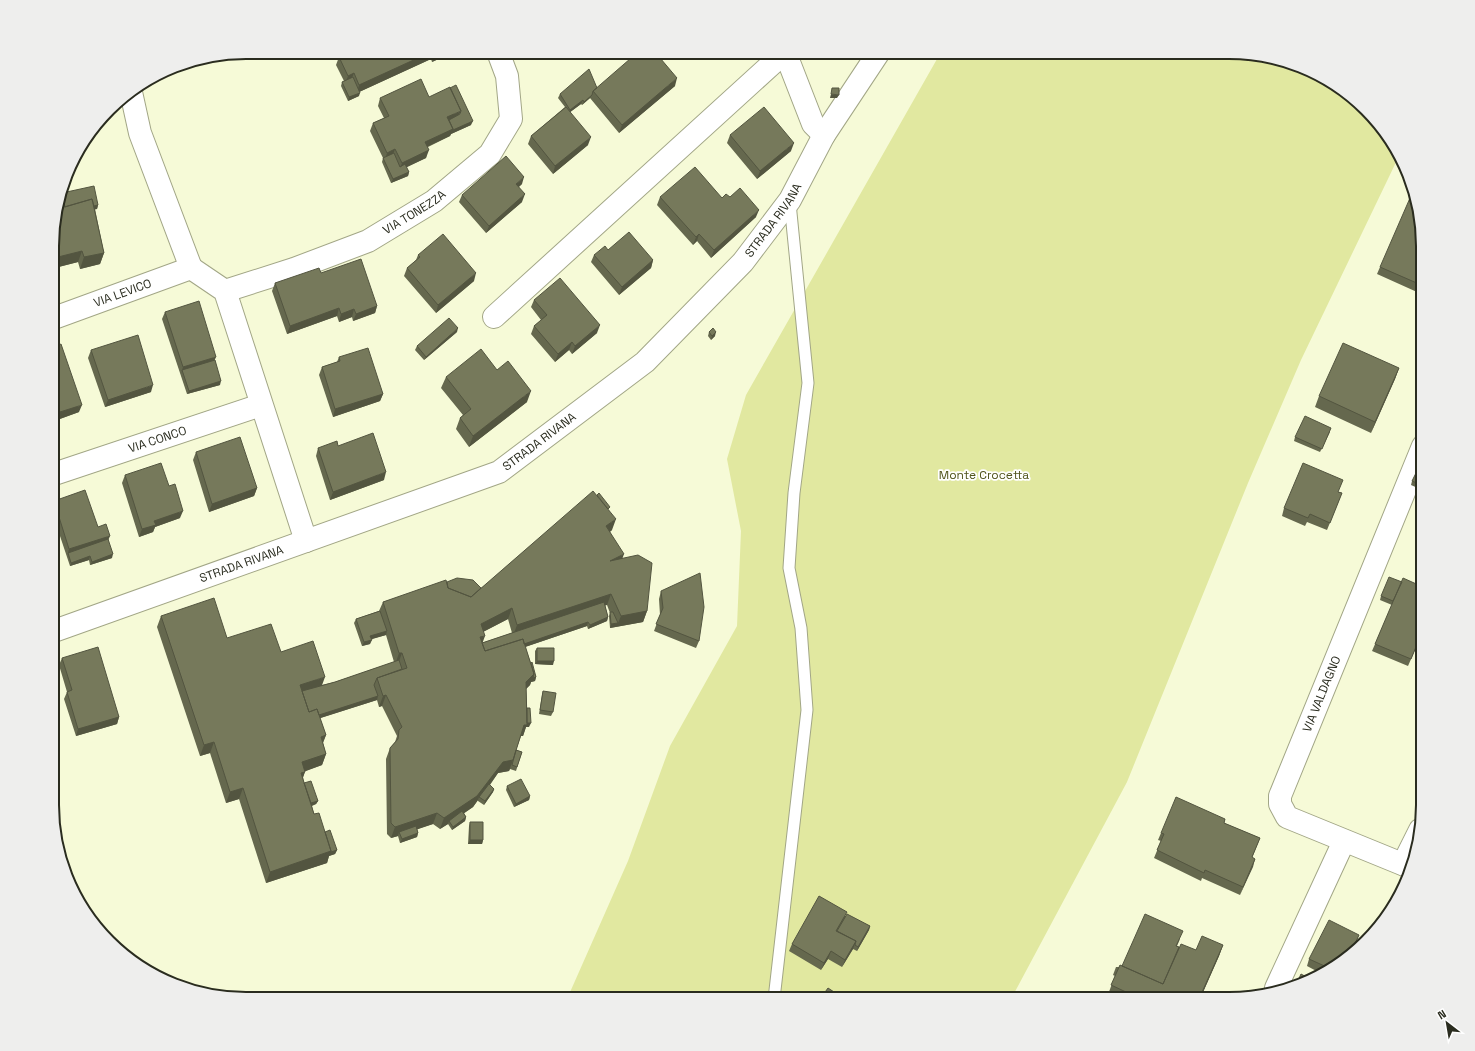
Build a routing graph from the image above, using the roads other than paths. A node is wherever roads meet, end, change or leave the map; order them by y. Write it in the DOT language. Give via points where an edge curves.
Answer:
graph roads {
  1 [pos="501,59"];
  2 [pos="777,59"];
  3 [pos="788,59"];
  4 [pos="874,59"];
  5 [pos="132,98"];
  6 [pos="824,135"];
  7 [pos="790,200"];
  8 [pos="191,268"];
  9 [pos="225,292"];
  10 [pos="59,316"];
  11 [pos="494,316"];
  12 [pos="261,404"];
  13 [pos="1416,463"];
  14 [pos="59,472"];
  15 [pos="306,541"];
  16 [pos="59,629"];
  17 [pos="1344,841"];
  18 [pos="1406,865"];
  19 [pos="1277,986"];
  20 [pos="775,992"];
  1 -- 9 [label="street, VIA TONEZZA" via="507,76 511,120 490,154 434,201 368,241"];
  2 -- 11 [label="street"];
  3 -- 6 [label="street" via="813,124"];
  4 -- 6 [label="street, STRADA RIVANA"];
  5 -- 8 [label="street" via="140,133"];
  6 -- 7 [label="street, STRADA RIVANA"];
  7 -- 15 [label="street, STRADA RIVANA" via="743,262 645,362 499,472"];
  7 -- 20 [label="lane" via="808,383 794,493 789,568 802,628 807,710"];
  8 -- 9 [label="street"];
  8 -- 10 [label="street, VIA LEVICO"];
  9 -- 12 [label="street"];
  12 -- 14 [label="street, VIA CONCO"];
  12 -- 15 [label="street"];
  13 -- 17 [label="street, VIA VALDAGNO" via="1280,796 1280,804 1287,817"];
  15 -- 16 [label="street, STRADA RIVANA"];
  17 -- 18 [label="street, VIA VALDAGNO"];
  17 -- 19 [label="street"];
}
